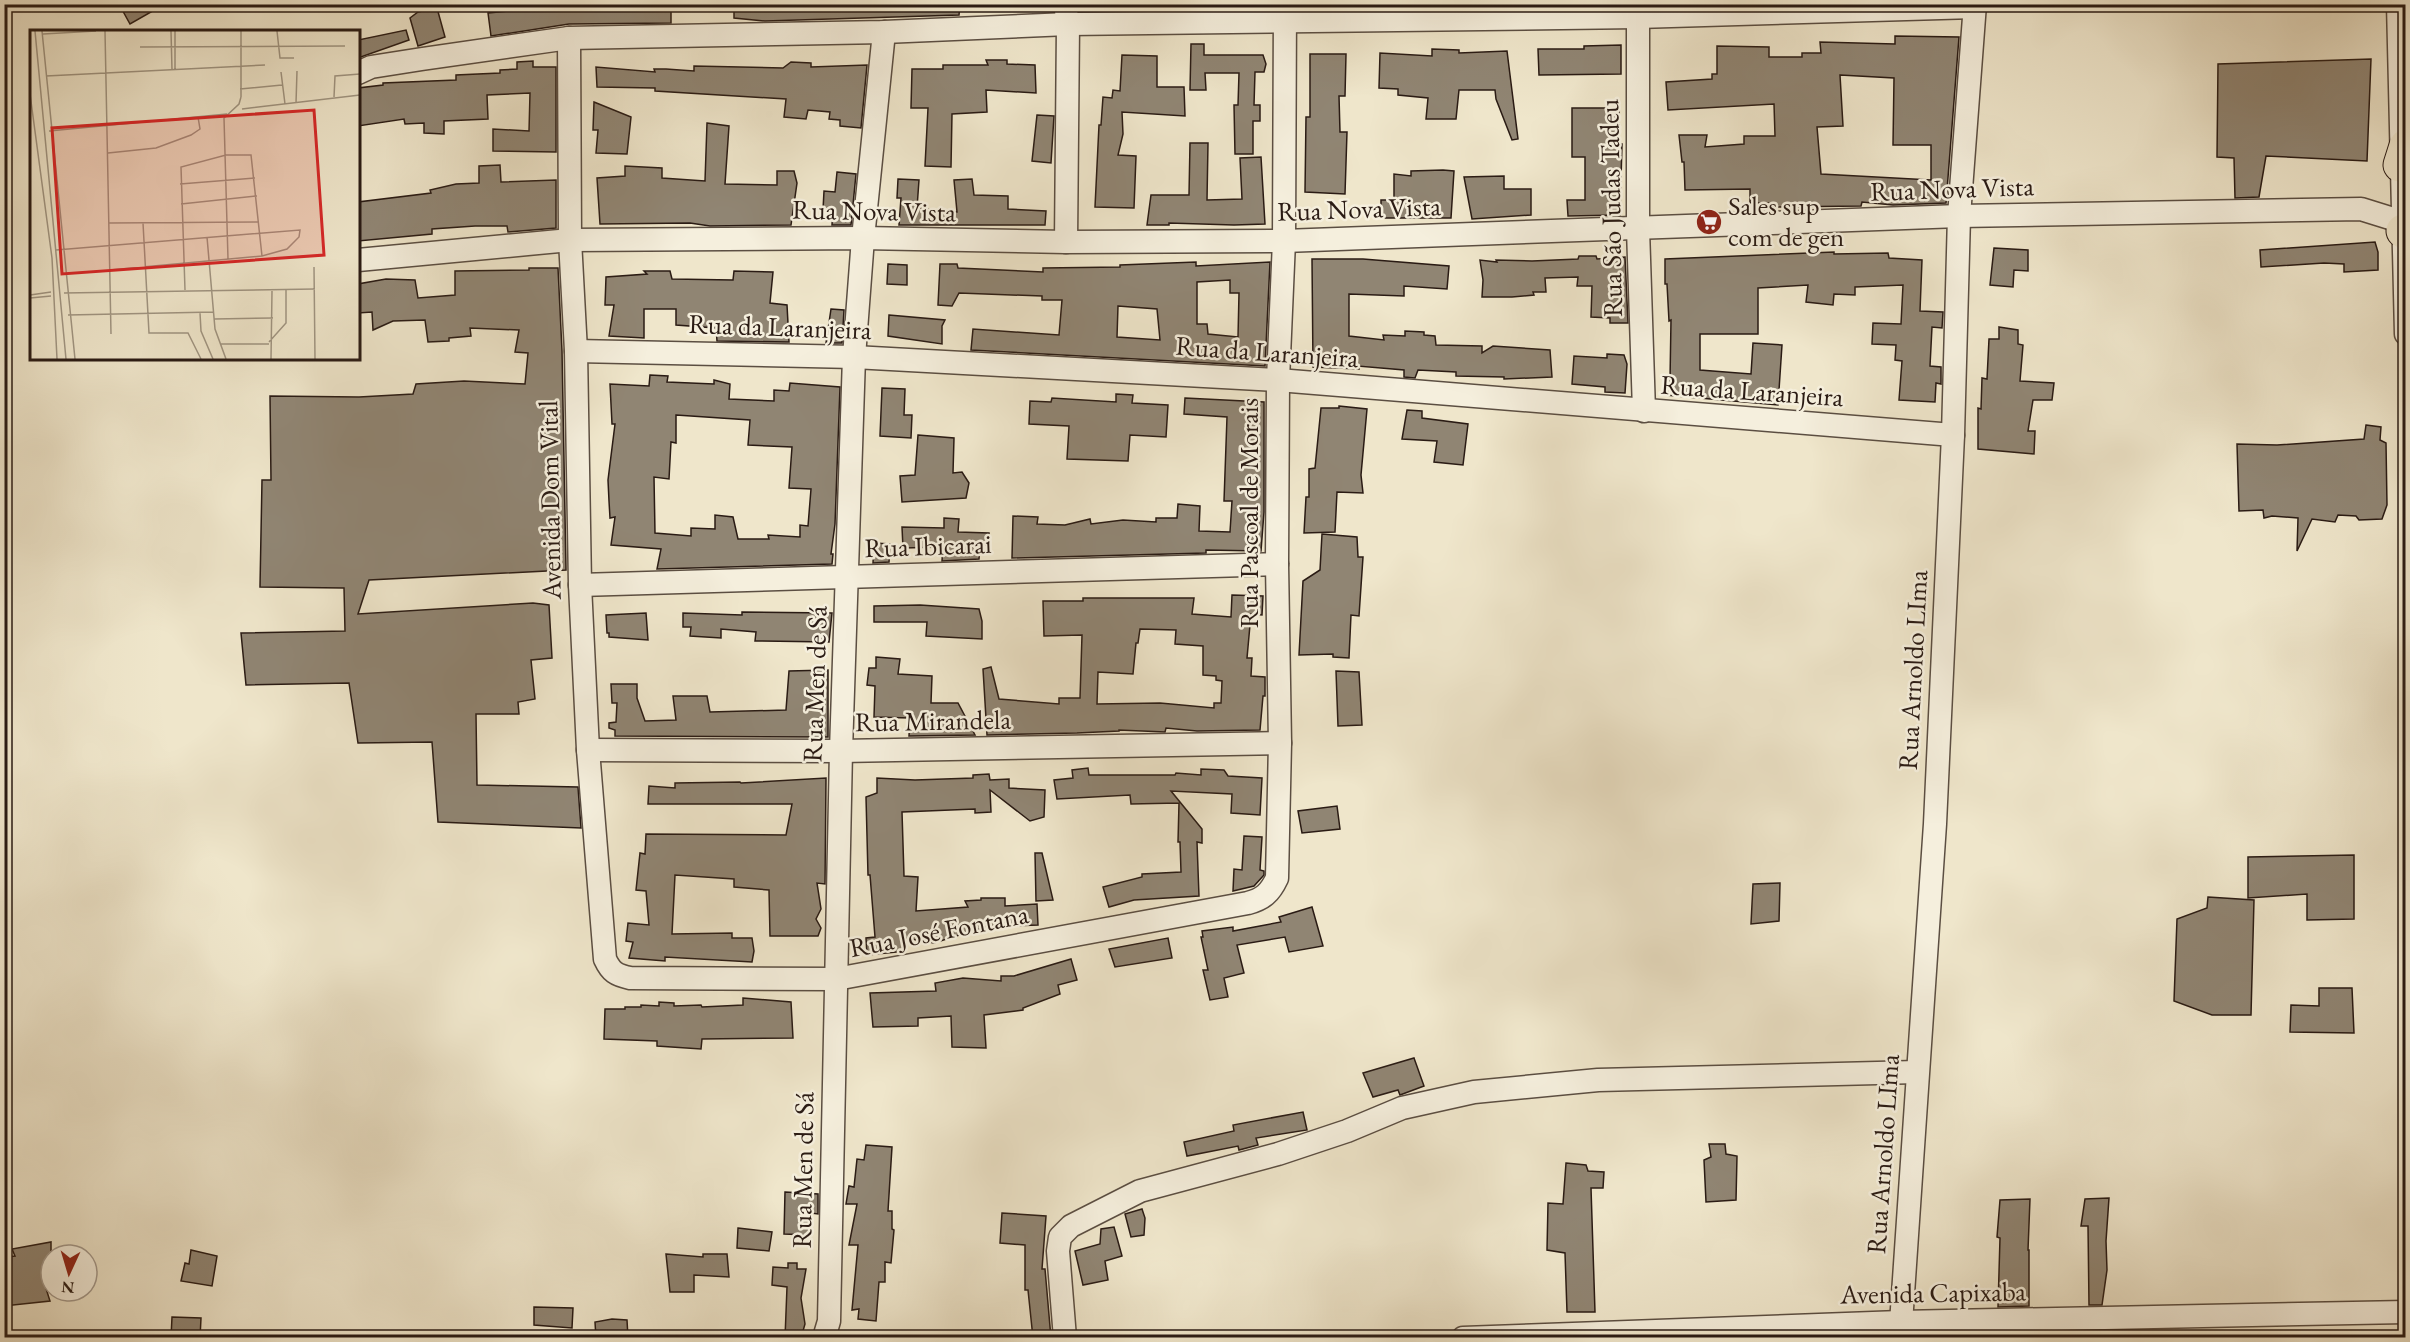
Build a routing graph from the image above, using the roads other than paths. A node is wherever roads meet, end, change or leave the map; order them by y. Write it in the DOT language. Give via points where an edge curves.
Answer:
graph roads {
  1 [pos="2398,4"];
  2 [pos="1975,6"];
  3 [pos="1638,11"];
  4 [pos="1284,12"];
  5 [pos="1067,14"];
  6 [pos="884,32"];
  7 [pos="569,38"];
  8 [pos="360,72"];
  9 [pos="2403,169"];
  10 [pos="2361,209"];
  11 [pos="1959,216"];
  12 [pos="2404,227"];
  13 [pos="1638,229"];
  14 [pos="863,238"];
  15 [pos="570,240"];
  16 [pos="1284,241"];
  17 [pos="1066,242"];
  18 [pos="360,260"];
  19 [pos="2406,334"];
  20 [pos="576,351"];
  21 [pos="854,357"];
  22 [pos="1278,380"];
  23 [pos="1644,411"];
  24 [pos="1953,435"];
  25 [pos="1277,564"];
  26 [pos="847,576"];
  27 [pos="580,585"];
  28 [pos="1280,744"];
  29 [pos="588,750"];
  30 [pos="841,751"];
  31 [pos="1277,878"];
  32 [pos="605,959"];
  33 [pos="836,979"];
  34 [pos="1917,1072"];
  35 [pos="2406,1312"];
  36 [pos="1900,1330"];
  37 [pos="822,1332"];
  38 [pos="1065,1338"];
  39 [pos="1463,1338"];
  1 -- 9 [label="street"];
  2 -- 3 [label="street"];
  2 -- 11 [label="street, Rua Arnoldo LIma"];
  3 -- 4 [label="street"];
  3 -- 13 [label="street, Rua São Judas Tadeu"];
  4 -- 5 [label="street"];
  4 -- 16 [label="street, Rua Pascoal de Morais"];
  5 -- 6 [label="street"];
  5 -- 17 [label="street"];
  6 -- 7 [label="street"];
  6 -- 14 [label="street, Rua Men de Sá"];
  7 -- 8 [label="street" via="422,58"];
  7 -- 15 [label="street, Avenida Dom Vital"];
  9 -- 10 [label="street"];
  9 -- 12 [label="street"];
  10 -- 11 [label="street, Rua Nova Vista"];
  10 -- 12 [label="street, Rua Nova Vista"];
  11 -- 13 [label="street, Rua Nova Vista"];
  11 -- 24 [label="street, Rua Arnoldo LIma"];
  12 -- 19 [label="street"];
  13 -- 16 [label="street, Rua Nova Vista"];
  13 -- 23 [label="street, Rua São Judas Tadeu"];
  14 -- 15 [label="street, Rua Nova Vista"];
  14 -- 17 [label="street, Rua Nova Vista"];
  14 -- 21 [label="street, Rua Men de Sá"];
  15 -- 18 [label="street, Rua Nova Vista"];
  15 -- 20 [label="street, Avenida Dom Vital"];
  16 -- 17 [label="street, Rua Nova Vista"];
  16 -- 22 [label="street, Rua Pascoal de Morais"];
  20 -- 21 [label="street, Rua da Laranjeira"];
  20 -- 27 [label="street, Avenida Dom Vital"];
  21 -- 22 [label="street, Rua da Laranjeira"];
  21 -- 26 [label="street, Rua Men de Sá"];
  22 -- 23 [label="street, Rua da Laranjeira"];
  22 -- 25 [label="street, Rua Pascoal de Morais"];
  23 -- 24 [label="street, Rua da Laranjeira"];
  24 -- 34 [label="street, Rua Arnoldo LIma" via="1935,824"];
  25 -- 26 [label="street, Rua Ibicarai"];
  25 -- 28 [label="street, Rua Pascoal de Morais"];
  26 -- 27 [label="street, Rua Ibicarai"];
  26 -- 30 [label="street, Rua Men de Sá"];
  27 -- 29 [label="street, Avenida Dom Vital"];
  28 -- 30 [label="street, Rua Mirandela"];
  28 -- 31 [label="street, Rua Pascoal de Morais"];
  29 -- 30 [label="street, Rua Mirandela"];
  29 -- 32 [label="street, Avenida Dom Vital"];
  30 -- 33 [label="street, Rua Men de Sá"];
  31 -- 33 [label="street, Rua José Fontana" via="1271,891 1260,900"];
  32 -- 33 [label="street, Rua José Fontana" via="616,975 630,978"];
  33 -- 37 [label="street, Rua Men de Sá"];
  34 -- 36 [label="street, Rua Arnoldo LIma"];
  34 -- 38 [label="street" via="1598,1080 1474,1092 1402,1108 1278,1154 1140,1191 1071,1226 1060,1237 1058,1251"];
  35 -- 36 [label="street, Avenida Capixaba"];
  36 -- 39 [label="street, Avenida Capixaba"];
}
